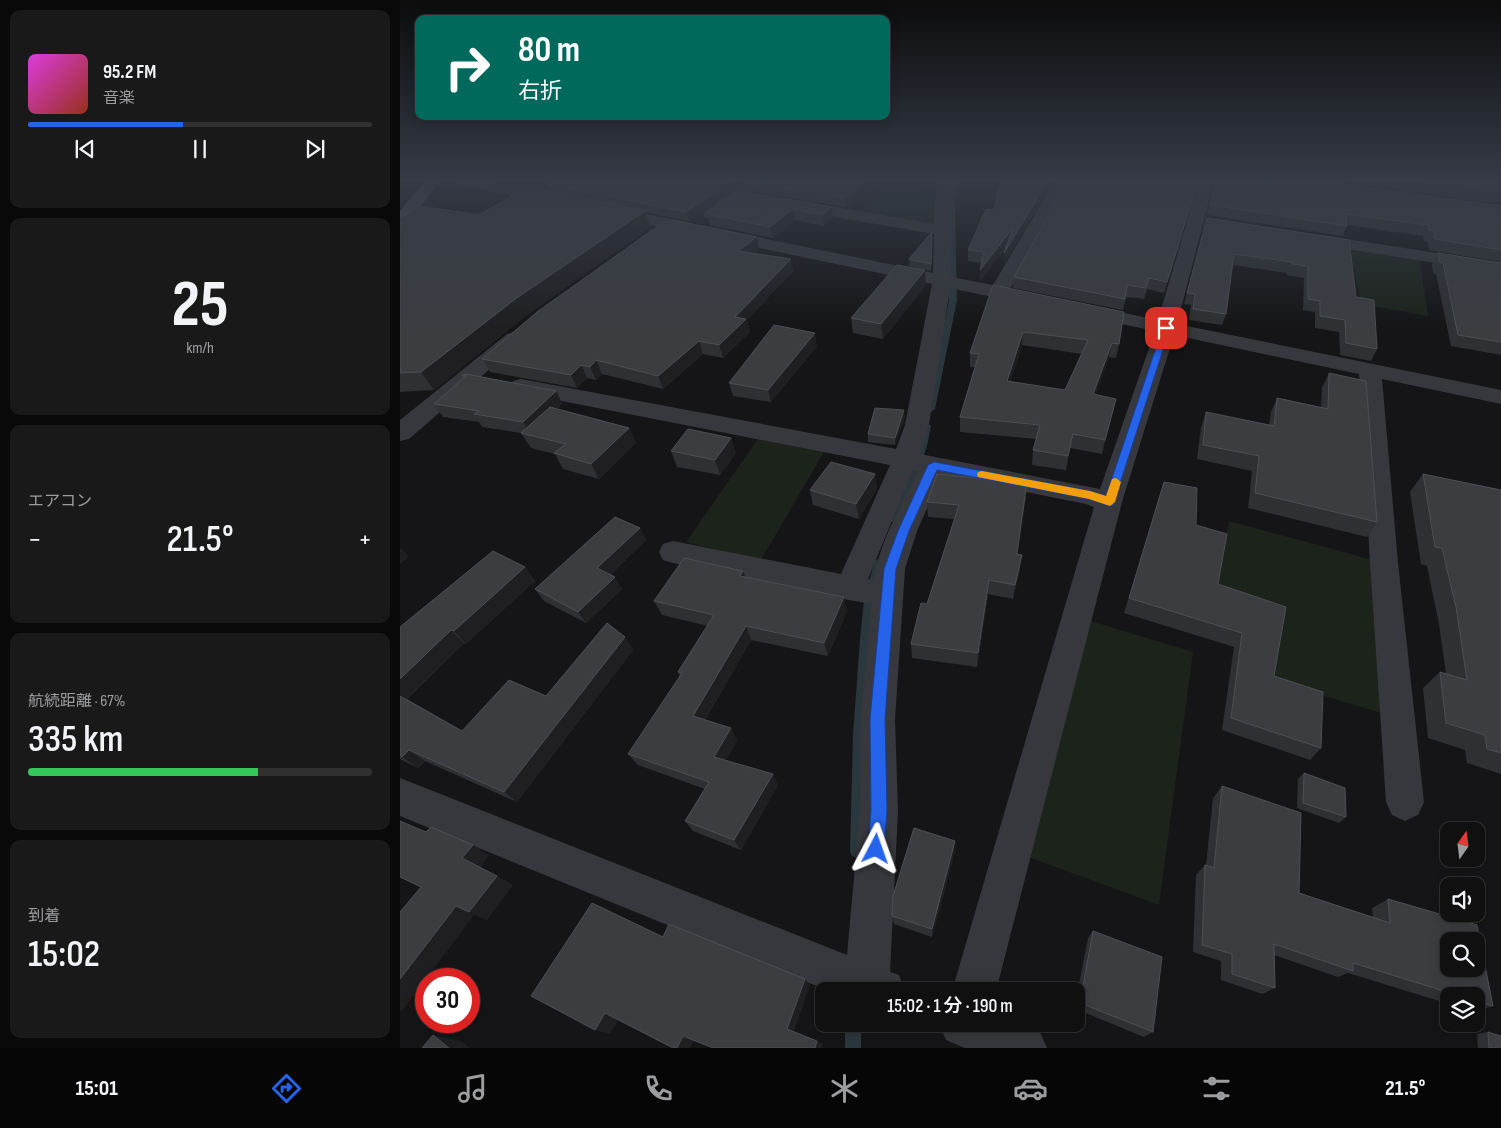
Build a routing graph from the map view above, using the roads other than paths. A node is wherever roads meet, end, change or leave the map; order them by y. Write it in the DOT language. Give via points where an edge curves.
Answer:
graph roads {
  1 [pos="660,230"];
  2 [pos="695,230"];
  3 [pos="942,230"];
  4 [pos="1035,230"];
  5 [pos="1203,230"];
  6 [pos="1300,238"];
  7 [pos="644,241"];
  8 [pos="1501,268"];
  9 [pos="942,281"];
  10 [pos="999,292"];
  11 [pos="528,326"];
  12 [pos="1166,328"];
  13 [pos="1370,370"];
  14 [pos="468,376"];
  15 [pos="1501,397"];
  16 [pos="400,433"];
  17 [pos="919,462"];
  18 [pos="1110,502"];
  19 [pos="673,552"];
  20 [pos="849,588"];
  21 [pos="888,595"];
  22 [pos="400,797"];
  23 [pos="1405,802"];
  24 [pos="860,982"];
  25 [pos="875,982"];
  26 [pos="976,982"];
  27 [pos="988,1032"];
  28 [pos="1024,1048"];
  1 -- 7 [label="street"];
  2 -- 9 [label="street"];
  3 -- 9 [label="street"];
  4 -- 10 [label="street"];
  5 -- 12 [label="street"];
  6 -- 8 [label="street"];
  9 -- 10 [label="street"];
  9 -- 17 [label="street" via="917,425"];
  10 -- 12 [label="street"];
  11 -- 14 [label="street"];
  12 -- 13 [label="street"];
  12 -- 18 [label="street"];
  13 -- 15 [label="street"];
  13 -- 23 [label="street"];
  14 -- 16 [label="street"];
  14 -- 17 [label="street"];
  17 -- 18 [label="street" via="1090,495"];
  17 -- 20 [label="street"];
  17 -- 21 [label="street" via="903,531 890,569"];
  18 -- 26 [label="street"];
  19 -- 20 [label="street"];
  20 -- 21 [label="street"];
  21 -- 25 [label="street" via="878,719"];
  22 -- 24 [label="street"];
  27 -- 28 [label="street"];
}
